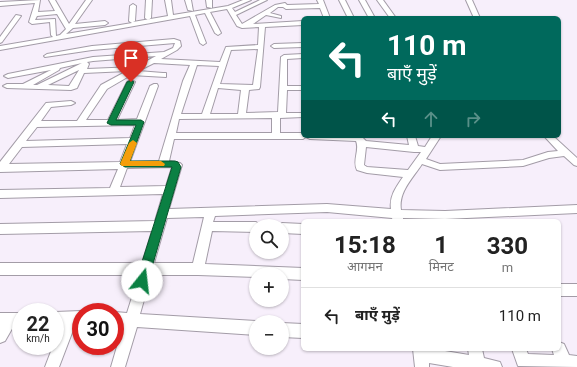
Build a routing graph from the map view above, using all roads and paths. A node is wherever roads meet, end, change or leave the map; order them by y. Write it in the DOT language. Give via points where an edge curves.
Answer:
graph roads {
  1 [pos="52,0"];
  2 [pos="89,0"];
  3 [pos="149,0"];
  4 [pos="168,0"];
  5 [pos="188,0"];
  6 [pos="209,0"];
  7 [pos="240,0"];
  8 [pos="248,0"];
  9 [pos="264,0"];
  10 [pos="305,0"];
  11 [pos="342,0"];
  12 [pos="362,0"];
  13 [pos="380,0"];
  14 [pos="469,0"];
  15 [pos="10,1"];
  16 [pos="321,3"];
  17 [pos="0,4"];
  18 [pos="225,4"];
  19 [pos="133,6"];
  20 [pos="306,6"];
  21 [pos="209,9"];
  22 [pos="286,10"];
  23 [pos="58,12"];
  24 [pos="192,12"];
  25 [pos="265,13"];
  26 [pos="34,14"];
  27 [pos="233,15"];
  28 [pos="18,16"];
  29 [pos="171,16"];
  30 [pos="326,16"];
  31 [pos="349,16"];
  32 [pos="371,16"];
  33 [pos="392,16"];
  34 [pos="476,16"];
  35 [pos="148,18"];
  36 [pos="280,18"];
  37 [pos="132,21"];
  38 [pos="301,21"];
  39 [pos="105,23"];
  40 [pos="262,25"];
  41 [pos="10,26"];
  42 [pos="244,26"];
  43 [pos="0,27"];
  44 [pos="121,27"];
  45 [pos="66,33"];
  46 [pos="218,33"];
  47 [pos="2,35"];
  48 [pos="54,35"];
  49 [pos="120,39"];
  50 [pos="0,41"];
  51 [pos="203,43"];
  52 [pos="0,44"];
  53 [pos="301,45"];
  54 [pos="274,46"];
  55 [pos="9,47"];
  56 [pos="261,47"];
  57 [pos="0,48"];
  58 [pos="92,48"];
  59 [pos="166,54"];
  60 [pos="47,56"];
  61 [pos="301,56"];
  62 [pos="0,57"];
  63 [pos="98,58"];
  64 [pos="152,61"];
  65 [pos="194,63"];
  66 [pos="67,64"];
  67 [pos="223,64"];
  68 [pos="83,68"];
  69 [pos="138,69"];
  70 [pos="129,73"];
  71 [pos="163,75"];
  72 [pos="8,76"];
  73 [pos="131,82"];
  74 [pos="6,86"];
  75 [pos="154,86"];
  76 [pos="216,86"];
  77 [pos="25,87"];
  78 [pos="39,87"];
  79 [pos="245,88"];
  80 [pos="283,88"];
  81 [pos="301,88"];
  82 [pos="71,104"];
  83 [pos="279,114"];
  84 [pos="242,115"];
  85 [pos="301,115"];
  86 [pos="205,116"];
  87 [pos="176,117"];
  88 [pos="141,122"];
  89 [pos="80,123"];
  90 [pos="111,123"];
  91 [pos="34,124"];
  92 [pos="276,135"];
  93 [pos="171,136"];
  94 [pos="301,136"];
  95 [pos="358,138"];
  96 [pos="411,138"];
  97 [pos="436,138"];
  98 [pos="550,138"];
  99 [pos="133,141"];
  100 [pos="19,144"];
  101 [pos="362,144"];
  102 [pos="414,149"];
  103 [pos="427,150"];
  104 [pos="566,153"];
  105 [pos="420,160"];
  106 [pos="577,163"];
  107 [pos="125,164"];
  108 [pos="163,164"];
  109 [pos="1,168"];
  110 [pos="410,174"];
  111 [pos="170,190"];
  112 [pos="114,191"];
  113 [pos="0,194"];
  114 [pos="576,210"];
  115 [pos="210,212"];
  116 [pos="163,214"];
  117 [pos="398,217"];
  118 [pos="500,217"];
  119 [pos="446,218"];
  120 [pos="159,226"];
  121 [pos="207,226"];
  122 [pos="249,227"];
  123 [pos="289,228"];
  124 [pos="0,229"];
  125 [pos="301,229"];
  126 [pos="146,268"];
  127 [pos="0,269"];
  128 [pos="198,269"];
  129 [pos="301,274"];
  130 [pos="561,290"];
  131 [pos="577,290"];
  132 [pos="10,320"];
  133 [pos="124,320"];
  134 [pos="131,320"];
  135 [pos="72,324"];
  136 [pos="249,328"];
  137 [pos="289,330"];
  138 [pos="301,331"];
  139 [pos="0,336"];
  140 [pos="475,351"];
  141 [pos="560,351"];
  142 [pos="421,357"];
  143 [pos="523,359"];
  144 [pos="570,364"];
  145 [pos="476,365"];
  146 [pos="52,367"];
  147 [pos="118,367"];
  148 [pos="496,367"];
  1 -- 23 [label="street"];
  2 -- 45 [label="street"];
  3 -- 35 [label="street"];
  4 -- 29 [label="street"];
  5 -- 24 [label="street"];
  6 -- 21 [label="street"];
  7 -- 18 [label="street"];
  8 -- 18 [label="street"];
  9 -- 22 [label="street"];
  9 -- 27 [label="street"];
  10 -- 20 [label="street"];
  11 -- 31 [label="street"];
  12 -- 32 [label="street"];
  13 -- 33 [label="street"];
  14 -- 34 [label="street"];
  15 -- 17 [label="street"];
  15 -- 26 [label="street" via="38,0"];
  16 -- 20 [label="street"];
  16 -- 30 [label="street"];
  18 -- 21 [label="street"];
  18 -- 27 [label="street"];
  19 -- 37 [label="street"];
  20 -- 22 [label="street"];
  21 -- 24 [label="street"];
  21 -- 46 [label="street"];
  22 -- 25 [label="street"];
  22 -- 38 [label="street"];
  22 -- 40 [label="street"];
  23 -- 26 [label="street"];
  23 -- 45 [label="street"];
  24 -- 29 [label="street"];
  24 -- 51 [label="street"];
  25 -- 36 [label="street"];
  25 -- 42 [label="street"];
  26 -- 48 [label="street" via="33,22 53,20"];
  27 -- 42 [label="street" via="238,25"];
  28 -- 41 [label="street"];
  29 -- 35 [label="street"];
  29 -- 44 [label="street"];
  35 -- 37 [label="street"];
  37 -- 45 [label="street"];
  39 -- 45 [label="street"];
  40 -- 42 [label="street"];
  40 -- 56 [label="street"];
  41 -- 43 [label="street"];
  41 -- 47 [label="street"];
  44 -- 45 [label="street"];
  44 -- 49 [label="street"];
  45 -- 48 [label="street"];
  45 -- 55 [label="street"];
  47 -- 50 [label="street"];
  48 -- 52 [label="street"];
  49 -- 58 [label="street"];
  49 -- 59 [label="street" via="178,42 177,47"];
  53 -- 54 [label="street"];
  55 -- 57 [label="street"];
  55 -- 62 [label="street"];
  56 -- 67 [label="street" via="230,47"];
  56 -- 79 [label="street" via="257,85 254,88"];
  58 -- 60 [label="street"];
  58 -- 66 [label="street" via="88,53"];
  59 -- 63 [label="street"];
  59 -- 64 [label="street"];
  61 -- 80 [label="street" via="284,57"];
  63 -- 66 [label="street"];
  63 -- 68 [label="street"];
  64 -- 65 [label="street"];
  64 -- 69 [label="street"];
  65 -- 67 [label="street"];
  65 -- 87 [label="street"];
  66 -- 72 [label="street"];
  66 -- 77 [label="street"];
  67 -- 76 [label="street"];
  68 -- 69 [label="street"];
  68 -- 78 [label="street"];
  68 -- 78 [label="street" via="71,88"];
  69 -- 70 [label="street"];
  70 -- 71 [label="street"];
  70 -- 89 [label="street" via="101,89"];
  73 -- 90 [label="street"];
  74 -- 77 [label="street"];
  75 -- 88 [label="street"];
  76 -- 79 [label="street"];
  76 -- 86 [label="street"];
  77 -- 78 [label="street"];
  79 -- 84 [label="street"];
  80 -- 81 [label="street"];
  80 -- 83 [label="street"];
  82 -- 91 [label="street" via="50,104"];
  83 -- 84 [label="street"];
  83 -- 85 [label="street"];
  83 -- 92 [label="street"];
  84 -- 86 [label="street"];
  86 -- 87 [label="street"];
  87 -- 93 [label="street"];
  88 -- 90 [label="street"];
  88 -- 99 [label="street"];
  89 -- 90 [label="street"];
  89 -- 91 [label="street"];
  91 -- 100 [label="street"];
  92 -- 93 [label="street"];
  92 -- 94 [label="street"];
  93 -- 108 [label="street"];
  95 -- 101 [label="street"];
  96 -- 102 [label="street"];
  97 -- 103 [label="street"];
  98 -- 104 [label="street"];
  99 -- 100 [label="street"];
  99 -- 107 [label="street"];
  100 -- 109 [label="street"];
  101 -- 102 [label="street"];
  101 -- 110 [label="street" via="359,165 362,169"];
  102 -- 103 [label="street"];
  103 -- 105 [label="street"];
  104 -- 105 [label="street" via="548,155 523,163 447,168"];
  104 -- 106 [label="street"];
  105 -- 110 [label="street"];
  107 -- 108 [label="street"];
  107 -- 109 [label="street"];
  107 -- 112 [label="street"];
  108 -- 111 [label="street" via="176,165"];
  110 -- 117 [label="street" via="396,196"];
  111 -- 112 [label="street"];
  111 -- 116 [label="street"];
  112 -- 113 [label="street"];
  114 -- 118 [label="street"];
  115 -- 116 [label="street"];
  115 -- 117 [label="street" via="319,208"];
  115 -- 121 [label="street"];
  116 -- 120 [label="street"];
  117 -- 119 [label="street"];
  118 -- 119 [label="street"];
  120 -- 124 [label="street"];
  120 -- 126 [label="street"];
  121 -- 122 [label="street"];
  121 -- 128 [label="street"];
  123 -- 125 [label="street"];
  126 -- 127 [label="street"];
  126 -- 128 [label="street"];
  126 -- 134 [label="street"];
  128 -- 129 [label="street"];
  130 -- 131 [label="street"];
  132 -- 139 [label="street"];
  133 -- 134 [label="street"];
  134 -- 136 [label="street"];
  134 -- 147 [label="street"];
  135 -- 146 [label="street"];
  137 -- 138 [label="street"];
  140 -- 145 [label="street"];
  141 -- 144 [label="street"];
  142 -- 145 [label="street"];
  143 -- 144 [label="street"];
  145 -- 148 [label="street"];
}
